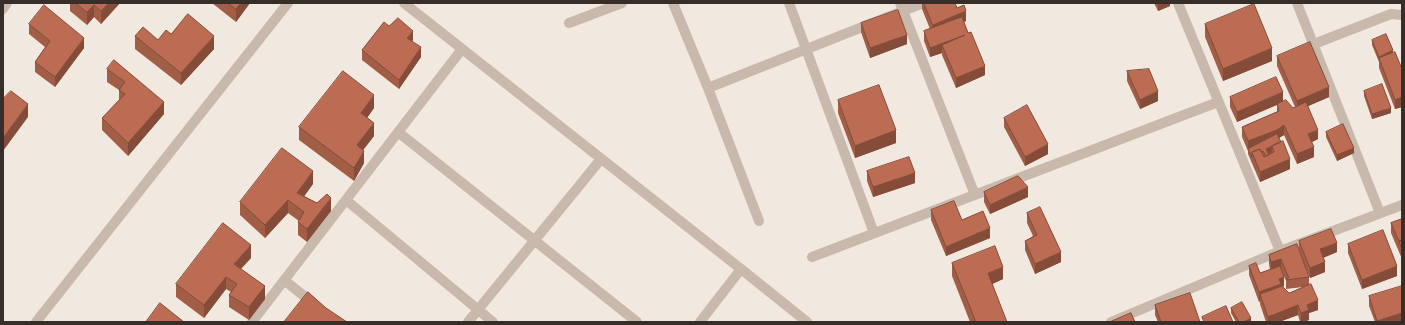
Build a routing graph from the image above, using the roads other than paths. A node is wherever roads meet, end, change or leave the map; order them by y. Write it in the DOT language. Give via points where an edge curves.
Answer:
graph roads {
  1 [pos="8,3"];
  2 [pos="288,3"];
  3 [pos="404,3"];
  4 [pos="622,3"];
  5 [pos="673,3"];
  6 [pos="789,3"];
  7 [pos="922,3"];
  8 [pos="1178,3"];
  9 [pos="1298,3"];
  10 [pos="901,7"];
  11 [pos="3,9"];
  12 [pos="1402,15"];
  13 [pos="569,23"];
  14 [pos="1314,44"];
  15 [pos="806,48"];
  16 [pos="462,49"];
  17 [pos="708,88"];
  18 [pos="1218,102"];
  19 [pos="398,132"];
  20 [pos="601,159"];
  21 [pos="975,195"];
  22 [pos="346,200"];
  23 [pos="1402,205"];
  24 [pos="1380,213"];
  25 [pos="759,221"];
  26 [pos="874,233"];
  27 [pos="534,240"];
  28 [pos="1280,250"];
  29 [pos="812,257"];
  30 [pos="741,269"];
  31 [pos="284,280"];
  32 [pos="320,308"];
  33 [pos="478,310"];
  34 [pos="36,322"];
  35 [pos="252,322"];
  36 [pos="468,322"];
  37 [pos="493,322"];
  38 [pos="637,322"];
  39 [pos="700,322"];
  40 [pos="807,322"];
  41 [pos="1111,322"];
  1 -- 11 [label="street"];
  2 -- 34 [label="street"];
  3 -- 16 [label="street"];
  4 -- 13 [label="street"];
  5 -- 17 [label="street"];
  6 -- 15 [label="street"];
  7 -- 10 [label="street"];
  8 -- 18 [label="street"];
  9 -- 14 [label="street"];
  10 -- 15 [label="street"];
  10 -- 21 [label="street"];
  12 -- 14 [label="street" via="1391,14"];
  14 -- 24 [label="street"];
  15 -- 17 [label="street"];
  15 -- 26 [label="street"];
  16 -- 19 [label="street"];
  16 -- 20 [label="street"];
  17 -- 25 [label="street"];
  18 -- 21 [label="street"];
  18 -- 28 [label="street"];
  19 -- 22 [label="street"];
  19 -- 27 [label="street"];
  20 -- 27 [label="street"];
  20 -- 30 [label="street"];
  21 -- 26 [label="street"];
  22 -- 31 [label="street"];
  22 -- 33 [label="street"];
  23 -- 24 [label="street"];
  24 -- 28 [label="street"];
  26 -- 29 [label="street"];
  27 -- 33 [label="street"];
  27 -- 38 [label="street"];
  28 -- 41 [label="street"];
  30 -- 39 [label="street"];
  30 -- 40 [label="street"];
  31 -- 32 [label="street"];
  31 -- 35 [label="street"];
  33 -- 36 [label="street"];
  33 -- 37 [label="street"];
}
